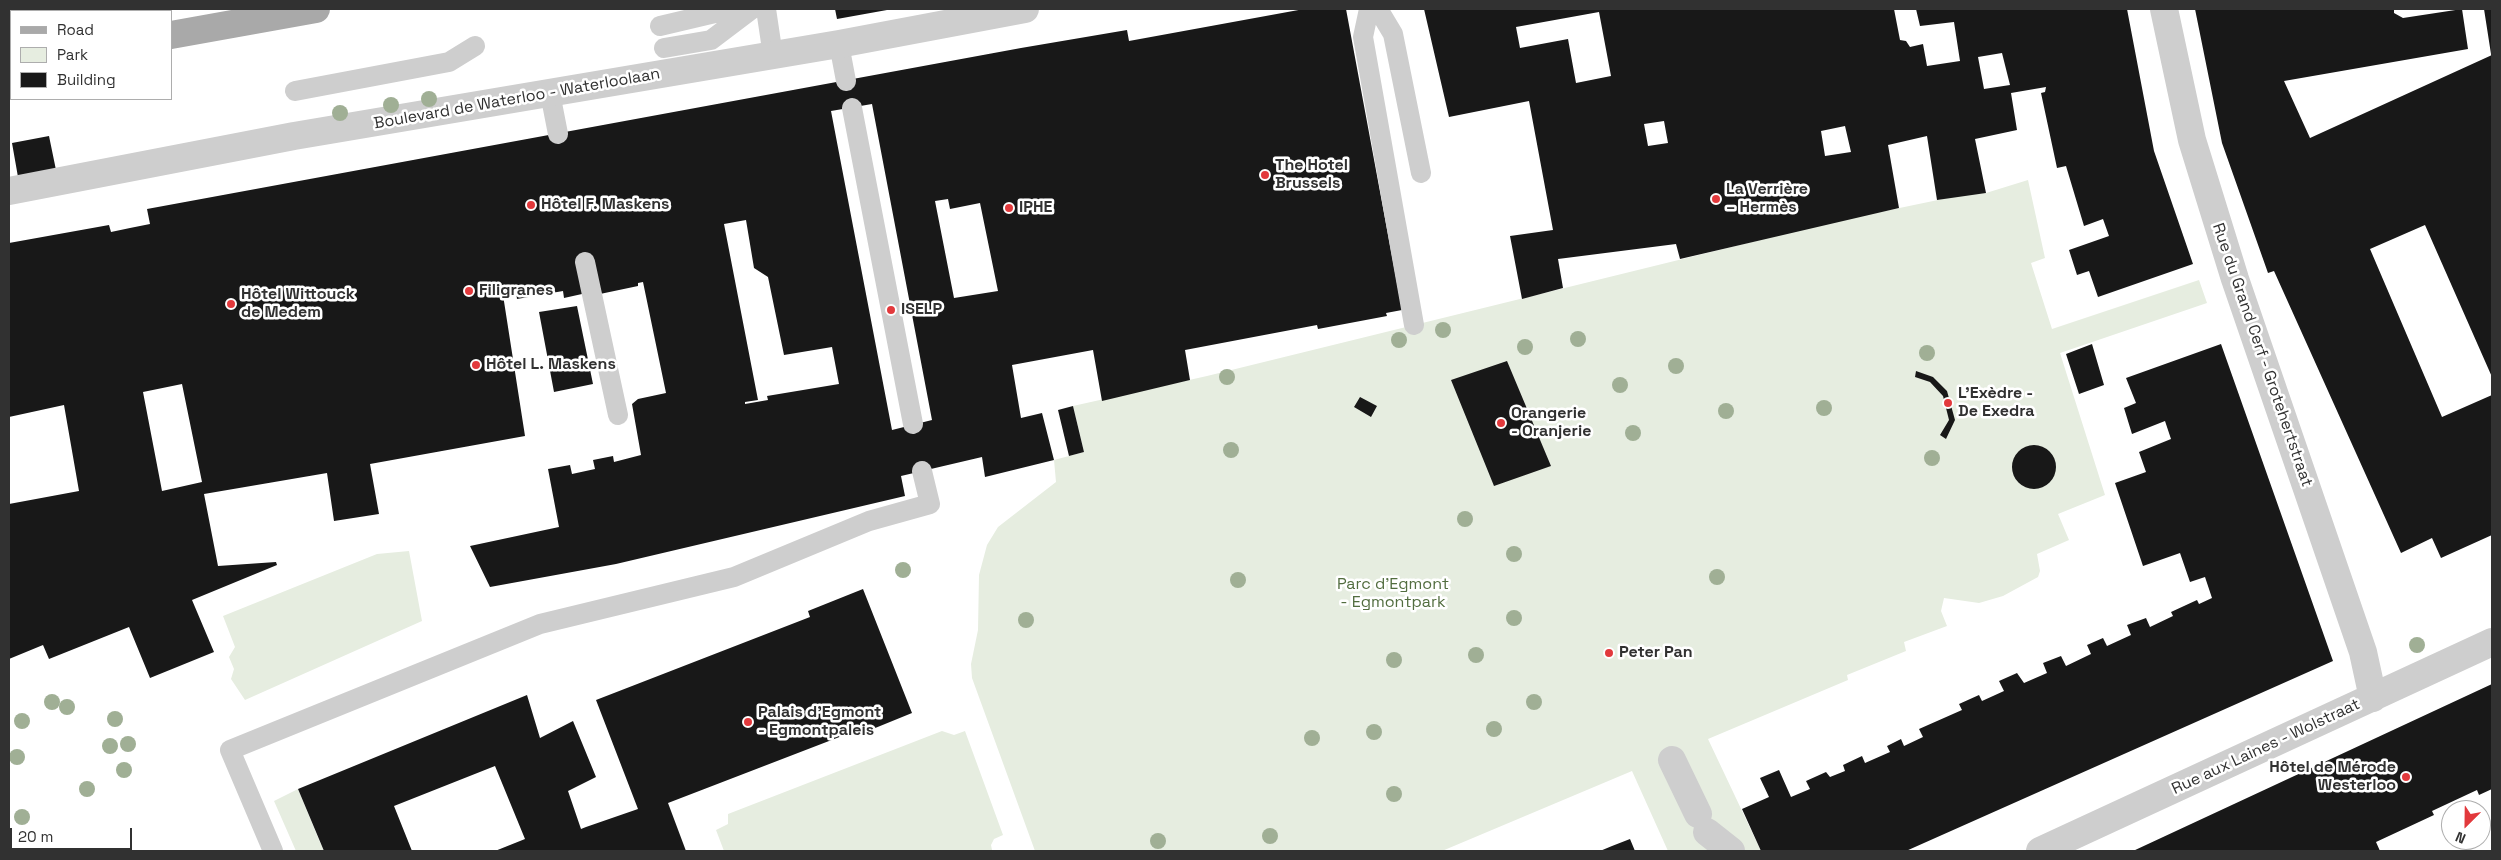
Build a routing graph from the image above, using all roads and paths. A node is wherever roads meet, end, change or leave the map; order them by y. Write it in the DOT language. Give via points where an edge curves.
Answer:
graph roads {
  1 [pos="316,9"];
  2 [pos="732,9"];
  3 [pos="752,9"];
  4 [pos="766,9"];
  5 [pos="1369,9"];
  6 [pos="1378,9"];
  7 [pos="2164,9"];
  8 [pos="1008,10"];
  9 [pos="660,26"];
  10 [pos="172,34"];
  11 [pos="839,44"];
  12 [pos="475,46"];
  13 [pos="664,48"];
  14 [pos="773,56"];
  15 [pos="846,81"];
  16 [pos="295,91"];
  17 [pos="550,93"];
  18 [pos="852,108"];
  19 [pos="558,134"];
  20 [pos="1421,173"];
  21 [pos="9,191"];
  22 [pos="585,262"];
  23 [pos="1414,325"];
  24 [pos="618,415"];
  25 [pos="913,424"];
  26 [pos="922,471"];
  27 [pos="2492,642"];
  28 [pos="2373,698"];
  29 [pos="1672,760"];
  30 [pos="1698,814"];
  31 [pos="273,851"];
  32 [pos="1709,851"];
  33 [pos="1731,851"];
  34 [pos="2040,851"];
  1 -- 10 [label="main road"];
  2 -- 9 [label="lane"];
  3 -- 13 [label="lane" via="711,40"];
  4 -- 14 [label="lane"];
  5 -- 23 [label="lane" via="1363,37"];
  6 -- 20 [label="lane" via="1394,34"];
  7 -- 28 [label="street, Rue du Grand Cerf - Grotehertstraat" via="2192,140 2235,279 2363,652"];
  8 -- 11 [label="street, Boulevard de Waterloo - Waterloolaan"];
  11 -- 14 [label="street, Boulevard de Waterloo - Waterloolaan"];
  11 -- 15 [label="lane"];
  12 -- 16 [label="lane" via="449,62"];
  14 -- 17 [label="street, Boulevard de Waterloo - Waterloolaan"];
  17 -- 19 [label="lane"];
  17 -- 21 [label="street, Boulevard de Waterloo - Waterloolaan" via="294,136"];
  18 -- 25 [label="lane"];
  22 -- 24 [label="lane"];
  26 -- 31 [label="lane" via="930,504 869,520 734,577 540,624 230,750"];
  27 -- 28 [label="street, Rue aux Laines - Wolstraat"];
  28 -- 34 [label="street, Rue aux Laines - Wolstraat"];
  29 -- 30 [label="street"];
  32 -- 33 [label="street" via="1706,832"];
}
